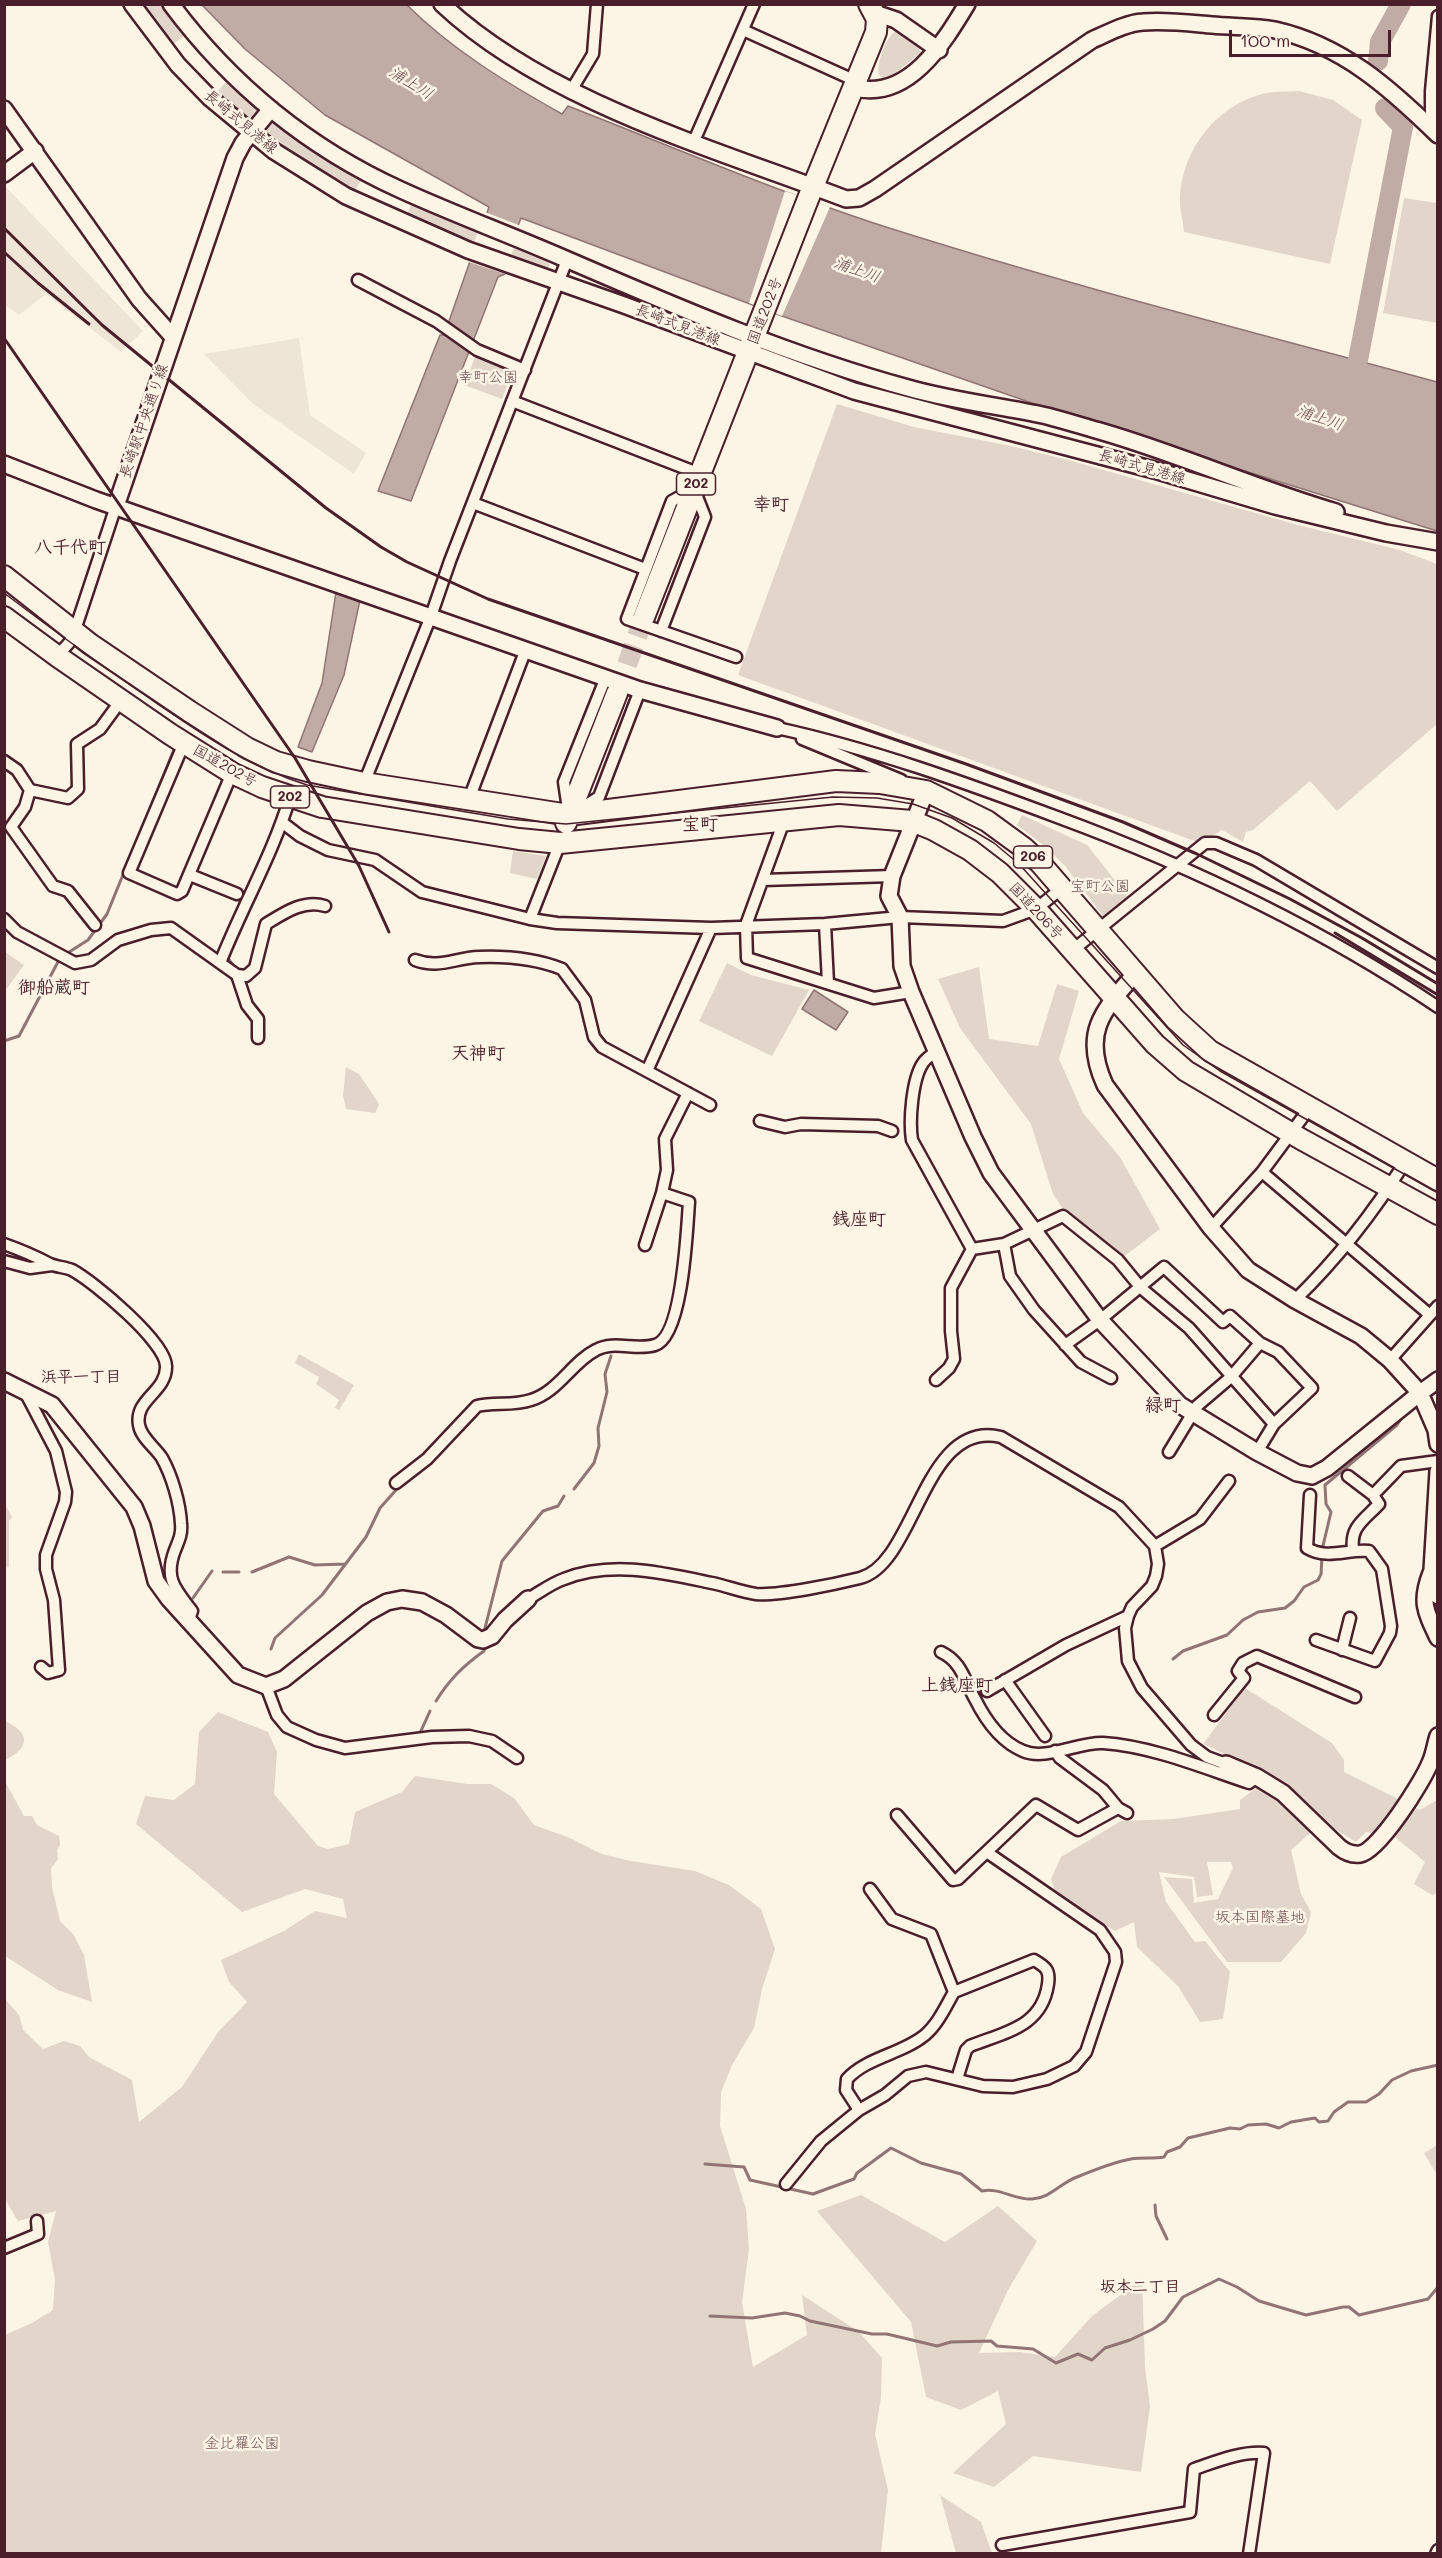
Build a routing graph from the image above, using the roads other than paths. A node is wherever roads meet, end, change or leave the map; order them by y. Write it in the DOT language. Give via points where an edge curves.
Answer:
graph roads {
  1 [pos="132,4"];
  2 [pos="171,4"];
  3 [pos="442,4"];
  4 [pos="597,4"];
  5 [pos="754,4"];
  6 [pos="967,4"];
  7 [pos="1436,4"];
  8 [pos="872,9"];
  9 [pos="1437,10"];
  10 [pos="1437,16"];
  11 [pos="743,30"];
  12 [pos="939,50"];
  13 [pos="854,84"];
  14 [pos="572,89"];
  15 [pos="4,109"];
  16 [pos="270,109"];
  17 [pos="1434,132"];
  18 [pos="251,133"];
  19 [pos="694,141"];
  20 [pos="35,151"];
  21 [pos="4,174"];
  22 [pos="810,192"];
  23 [pos="567,260"];
  24 [pos="358,280"];
  25 [pos="559,282"];
  26 [pos="173,337"];
  27 [pos="752,344"];
  28 [pos="525,370"];
  29 [pos="512,401"];
  30 [pos="4,464"];
  31 [pos="697,481"];
  32 [pos="473,503"];
  33 [pos="116,506"];
  34 [pos="1437,541"];
  35 [pos="645,569"];
  36 [pos="4,576"];
  37 [pos="432,616"];
  38 [pos="4,617"];
  39 [pos="644,617"];
  40 [pos="75,630"];
  41 [pos="662,631"];
  42 [pos="526,649"];
  43 [pos="57,656"];
  44 [pos="736,657"];
  45 [pos="606,677"];
  46 [pos="640,690"];
  47 [pos="617,693"];
  48 [pos="122,699"];
  49 [pos="777,728"];
  50 [pos="184,743"];
  51 [pos="4,761"];
  52 [pos="232,773"];
  53 [pos="364,783"];
  54 [pos="30,790"];
  55 [pos="926,791"];
  56 [pos="290,797"];
  57 [pos="469,799"];
  58 [pos="569,815"];
  59 [pos="784,821"];
  60 [pos="912,821"];
  61 [pos="282,823"];
  62 [pos="560,843"];
  63 [pos="1179,865"];
  64 [pos="190,875"];
  65 [pos="892,876"];
  66 [pos="763,880"];
  67 [pos="1062,888"];
  68 [pos="237,894"];
  69 [pos="325,906"];
  70 [pos="1036,909"];
  71 [pos="900,917"];
  72 [pos="4,919"];
  73 [pos="530,919"];
  74 [pos="825,924"];
  75 [pos="95,925"];
  76 [pos="746,925"];
  77 [pos="711,928"];
  78 [pos="1098,931"];
  79 [pos="1073,950"];
  80 [pos="415,960"];
  81 [pos="220,963"];
  82 [pos="1437,968"];
  83 [pos="1135,974"];
  84 [pos="237,975"];
  85 [pos="828,983"];
  86 [pos="911,992"];
  87 [pos="1113,998"];
  88 [pos="1437,1007"];
  89 [pos="258,1038"];
  90 [pos="938,1050"];
  91 [pos="647,1071"];
  92 [pos="688,1093"];
  93 [pos="710,1105"];
  94 [pos="1311,1106"];
  95 [pos="760,1121"];
  96 [pos="892,1131"];
  97 [pos="1291,1132"];
  98 [pos="1404,1162"];
  99 [pos="1262,1172"];
  100 [pos="1437,1180"];
  101 [pos="1389,1188"];
  102 [pos="662,1193"];
  103 [pos="1437,1214"];
  104 [pos="1211,1228"];
  105 [pos="1034,1232"];
  106 [pos="4,1244"];
  107 [pos="1346,1244"];
  108 [pos="645,1245"];
  109 [pos="1004,1245"];
  110 [pos="972,1249"];
  111 [pos="4,1261"];
  112 [pos="52,1265"];
  113 [pos="1141,1288"];
  114 [pos="1295,1300"];
  115 [pos="1437,1306"];
  116 [pos="1430,1315"];
  117 [pos="1100,1320"];
  118 [pos="1260,1343"];
  119 [pos="1065,1345"];
  120 [pos="1390,1360"];
  121 [pos="1231,1377"];
  122 [pos="1111,1378"];
  123 [pos="936,1380"];
  124 [pos="1437,1380"];
  125 [pos="4,1381"];
  126 [pos="24,1390"];
  127 [pos="1420,1394"];
  128 [pos="1192,1414"];
  129 [pos="1274,1424"];
  130 [pos="1437,1444"];
  131 [pos="1169,1452"];
  132 [pos="1257,1452"];
  133 [pos="1437,1461"];
  134 [pos="1437,1471"];
  135 [pos="1348,1476"];
  136 [pos="1229,1481"];
  137 [pos="396,1483"];
  138 [pos="1310,1495"];
  139 [pos="1373,1495"];
  140 [pos="1436,1523"];
  141 [pos="1155,1546"];
  142 [pos="1353,1549"];
  143 [pos="1432,1570"];
  144 [pos="1437,1596"];
  145 [pos="528,1599"];
  146 [pos="1128,1616"];
  147 [pos="1350,1618"];
  148 [pos="189,1620"];
  149 [pos="1437,1638"];
  150 [pos="1316,1640"];
  151 [pos="1342,1650"];
  152 [pos="941,1652"];
  153 [pos="41,1667"];
  154 [pos="1005,1680"];
  155 [pos="266,1686"];
  156 [pos="987,1691"];
  157 [pos="1355,1697"];
  158 [pos="1214,1715"];
  159 [pos="1045,1736"];
  160 [pos="1437,1736"];
  161 [pos="1055,1751"];
  162 [pos="517,1758"];
  163 [pos="1434,1760"];
  164 [pos="1226,1764"];
  165 [pos="1257,1777"];
  166 [pos="897,1815"];
  167 [pos="988,1853"];
  168 [pos="870,1889"];
  169 [pos="954,1992"];
  170 [pos="957,2079"];
  171 [pos="859,2110"];
  172 [pos="786,2184"];
  173 [pos="37,2221"];
  174 [pos="4,2248"];
  175 [pos="1002,2546"];
  176 [pos="1249,2553"];
  1 -- 18 [label="street, 長崎式見港線" via="178,65"];
  2 -- 16 [label="street, 長崎式見港線" via="210,51"];
  3 -- 14 [label="street" via="491,44"];
  4 -- 14 [label="street" via="593,54"];
  5 -- 11 [label="street"];
  6 -- 12 [label="street"];
  7 -- 9 [label="street"];
  8 -- 12 [label="street" via="896,20"];
  8 -- 13 [label="highway, 国道202号 / 202" via="876,32"];
  10 -- 17 [label="street" via="1431,91"];
  11 -- 13 [label="street"];
  11 -- 19 [label="street"];
  12 -- 13 [label="street" via="889,87 870,92"];
  13 -- 22 [label="highway, 国道202号 / 202"];
  14 -- 19 [label="street" via="614,111"];
  15 -- 20 [label="street"];
  16 -- 18 [label="street, 長崎駅中央通り線"];
  16 -- 23 [label="street, 長崎式見港線" via="399,190"];
  17 -- 22 [label="street" via="1378,79 1307,40 1275,30 1142,22 1092,40 859,198"];
  18 -- 25 [label="street, 長崎式見港線" via="304,172 346,196 468,250"];
  18 -- 26 [label="street, 長崎駅中央通り線" via="235,158"];
  19 -- 22 [label="street"];
  20 -- 21 [label="street"];
  20 -- 26 [label="street" via="139,299"];
  22 -- 27 [label="highway, 国道202号 / 202"];
  23 -- 25 [label="street"];
  23 -- 27 [label="street, 長崎式見港線"];
  24 -- 28 [label="street" via="436,321 477,350"];
  25 -- 27 [label="street, 長崎式見港線"];
  25 -- 28 [label="street"];
  26 -- 33 [label="street, 長崎駅中央通り線"];
  27 -- 31 [label="highway, 国道202号 / 202"];
  27 -- 34 [label="street, 長崎式見港線" via="911,389 1046,416 1157,448 1328,509"];
  27 -- 34 [label="street, 長崎式見港線" via="831,384 891,402 1154,470 1275,506"];
  28 -- 29 [label="street"];
  29 -- 31 [label="street"];
  29 -- 32 [label="street"];
  30 -- 33 [label="street"];
  31 -- 35 [label="street" via="672,501"];
  31 -- 39 [label="highway, 国道202号 / 202"];
  31 -- 41 [label="street" via="705,517"];
  32 -- 35 [label="street"];
  32 -- 37 [label="street"];
  33 -- 37 [label="street"];
  33 -- 40 [label="street"];
  35 -- 41 [label="street" via="627,619"];
  36 -- 40 [label="highway, 国道202号 / 202"];
  37 -- 42 [label="street"];
  37 -- 53 [label="street"];
  38 -- 43 [label="highway, 国道202号 / 202"];
  40 -- 43 [label="street"];
  40 -- 53 [label="highway, 国道202号 / 202" via="90,644 247,748 276,762"];
  41 -- 44 [label="street"];
  42 -- 45 [label="street"];
  42 -- 57 [label="street"];
  43 -- 48 [label="highway, 国道202号 / 202"];
  45 -- 46 [label="street"];
  45 -- 58 [label="street" via="564,782"];
  46 -- 49 [label="street"];
  46 -- 58 [label="street" via="599,797"];
  47 -- 58 [label="highway"];
  48 -- 50 [label="highway, 国道202号 / 202"];
  48 -- 54 [label="street" via="100,729 77,744 75,794 68,798"];
  49 -- 55 [label="street"];
  49 -- 63 [label="street" via="864,751 1013,800"];
  50 -- 52 [label="highway, 国道202号 / 202"];
  50 -- 64 [label="street" via="129,873 177,894"];
  51 -- 54 [label="street" via="17,770"];
  52 -- 56 [label="highway, 国道202号 / 202"];
  52 -- 64 [label="street"];
  53 -- 57 [label="highway, 国道202号 / 202"];
  54 -- 75 [label="street" via="25,807 11,827 53,886 68,891"];
  55 -- 58 [label="highway, 206" via="880,783 836,782"];
  55 -- 60 [label="street"];
  55 -- 67 [label="highway, 206" via="987,821 1024,848"];
  56 -- 61 [label="street"];
  56 -- 62 [label="highway, 国道202号 / 202" via="322,807"];
  57 -- 58 [label="highway, 国道202号 / 202"];
  58 -- 62 [label="highway"];
  59 -- 60 [label="highway, 国道206号 / 206" via="839,815"];
  59 -- 62 [label="highway, 国道206号 / 206"];
  59 -- 66 [label="street"];
  60 -- 65 [label="street"];
  60 -- 70 [label="highway, 国道206号 / 206" via="970,850"];
  61 -- 73 [label="street" via="328,850 375,860 422,892"];
  61 -- 81 [label="street"];
  62 -- 73 [label="street"];
  63 -- 78 [label="street"];
  63 -- 82 [label="street" via="1205,843 1216,843 1256,860"];
  63 -- 88 [label="street" via="1310,930"];
  64 -- 68 [label="street"];
  65 -- 66 [label="street"];
  65 -- 71 [label="street" via="889,896"];
  66 -- 76 [label="street"];
  67 -- 70 [label="street"];
  67 -- 78 [label="highway, 206"];
  69 -- 84 [label="street" via="298,906 266,924 255,968 246,976"];
  70 -- 71 [label="street" via="1003,921"];
  70 -- 79 [label="highway, 国道206号 / 206"];
  71 -- 74 [label="street"];
  71 -- 86 [label="street" via="902,966"];
  72 -- 81 [label="street" via="17,932 75,963 92,960 118,940 163,927 171,928"];
  73 -- 77 [label="street"];
  74 -- 76 [label="street"];
  74 -- 85 [label="street"];
  76 -- 77 [label="street"];
  76 -- 85 [label="street" via="747,958"];
  77 -- 91 [label="street"];
  78 -- 79 [label="street"];
  78 -- 83 [label="highway, 206"];
  79 -- 87 [label="highway, 国道206号 / 206"];
  80 -- 91 [label="street" via="435,966 455,959 500,957 562,969 585,999 597,1042"];
  81 -- 84 [label="street"];
  83 -- 87 [label="street"];
  83 -- 94 [label="highway, 206" via="1210,1051"];
  84 -- 89 [label="street" via="258,1019"];
  85 -- 86 [label="street" via="874,998"];
  86 -- 90 [label="street"];
  87 -- 97 [label="highway, 国道206号 / 206" via="1186,1071"];
  87 -- 104 [label="street" via="1097,1024 1094,1042 1101,1076"];
  90 -- 105 [label="street" via="991,1173"];
  90 -- 110 [label="street" via="918,1072 909,1125 912,1140"];
  91 -- 92 [label="street"];
  92 -- 93 [label="street"];
  92 -- 102 [label="street" via="665,1139 668,1170"];
  94 -- 97 [label="street"];
  94 -- 98 [label="highway, 206"];
  95 -- 96 [label="street" via="785,1127 878,1126"];
  97 -- 99 [label="street"];
  97 -- 101 [label="highway, 国道206号 / 206"];
  98 -- 100 [label="highway, 206"];
  98 -- 101 [label="street"];
  99 -- 104 [label="street"];
  99 -- 107 [label="street"];
  101 -- 103 [label="highway, 国道206号 / 206"];
  101 -- 107 [label="street"];
  102 -- 108 [label="street"];
  102 -- 137 [label="street" via="689,1202 684,1270 664,1339 658,1345 646,1347 604,1346 579,1360 568,1375 538,1398 477,1406 426,1459"];
  104 -- 114 [label="street" via="1248,1270"];
  105 -- 109 [label="street"];
  105 -- 113 [label="street" via="1063,1216 1118,1260"];
  105 -- 117 [label="street"];
  106 -- 112 [label="street"];
  107 -- 114 [label="street"];
  107 -- 116 [label="street"];
  109 -- 110 [label="street"];
  109 -- 119 [label="street" via="1010,1276"];
  110 -- 123 [label="street" via="951,1288 954,1359"];
  111 -- 112 [label="street" via="30,1268"];
  112 -- 148 [label="street" via="75,1271 143,1326 166,1361 165,1376 139,1410 138,1422 141,1433 162,1459 177,1500 182,1533 170,1566 171,1578 192,1611"];
  113 -- 117 [label="street"];
  113 -- 118 [label="street" via="1164,1267 1223,1322 1230,1316"];
  113 -- 121 [label="street" via="1189,1328"];
  114 -- 120 [label="street" via="1361,1336"];
  115 -- 116 [label="street"];
  116 -- 120 [label="street"];
  117 -- 119 [label="street"];
  117 -- 128 [label="street"];
  118 -- 121 [label="street"];
  118 -- 129 [label="street" via="1278,1352 1312,1388"];
  119 -- 122 [label="street" via="1081,1362"];
  120 -- 127 [label="street"];
  121 -- 128 [label="street"];
  121 -- 129 [label="street"];
  124 -- 127 [label="street"];
  125 -- 126 [label="street"];
  126 -- 148 [label="street" via="52,1405 134,1507 156,1581"];
  126 -- 153 [label="street" via="56,1451 66,1492 46,1555 59,1670 48,1673"];
  127 -- 130 [label="street" via="1436,1430"];
  127 -- 132 [label="street" via="1312,1476 1297,1473"];
  128 -- 131 [label="street"];
  128 -- 132 [label="street"];
  129 -- 132 [label="street"];
  133 -- 139 [label="street" via="1401,1466"];
  134 -- 140 [label="street"];
  135 -- 139 [label="street"];
  136 -- 141 [label="street" via="1200,1519"];
  138 -- 142 [label="street" via="1307,1548 1323,1555"];
  139 -- 142 [label="street" via="1379,1504 1354,1530"];
  140 -- 143 [label="street"];
  141 -- 145 [label="street" via="1106,1498 1001,1437 985,1435 964,1441 951,1452 933,1475 885,1562 862,1577 760,1594 662,1573 616,1569 563,1579"];
  141 -- 146 [label="street" via="1156,1576"];
  142 -- 151 [label="street" via="1369,1551 1380,1564 1391,1626 1375,1661"];
  143 -- 144 [label="street"];
  143 -- 149 [label="street" via="1423,1598"];
  145 -- 155 [label="street" via="492,1636 483,1640 422,1602 387,1602 367,1613 284,1679"];
  146 -- 154 [label="street"];
  146 -- 164 [label="street" via="1126,1644 1132,1673 1191,1745"];
  147 -- 151 [label="street"];
  148 -- 155 [label="street" via="238,1675"];
  150 -- 151 [label="street"];
  152 -- 161 [label="street" via="958,1664 999,1736 1024,1752 1042,1755"];
  154 -- 156 [label="street"];
  154 -- 159 [label="street"];
  155 -- 162 [label="street" via="282,1721 316,1740 345,1748 469,1736 492,1741"];
  157 -- 158 [label="street" via="1257,1656 1243,1663 1238,1671 1244,1678"];
  160 -- 163 [label="street"];
  161 -- 165 [label="street" via="1104,1743 1131,1747 1249,1783"];
  161 -- 167 [label="street" via="1123,1810 1078,1830 1036,1805"];
  163 -- 165 [label="street" via="1389,1828 1368,1851 1360,1854 1346,1853 1283,1793"];
  164 -- 165 [label="street"];
  166 -- 167 [label="street" via="953,1880"];
  167 -- 170 [label="street" via="1100,1930 1116,1962 1086,2052 1074,2066 1026,2085 990,2086"];
  168 -- 169 [label="street" via="892,1919 931,1934"];
  169 -- 170 [label="street" via="1034,1960 1050,1974 1042,2007 1035,2017 970,2046 963,2055"];
  169 -- 171 [label="street" via="926,2034 846,2079 846,2090"];
  170 -- 171 [label="street" via="916,2073"];
  171 -- 172 [label="street" via="821,2141"];
  173 -- 174 [label="street" via="38,2234"];
  175 -- 176 [label="street" via="1190,2512 1194,2469 1257,2452 1264,2453"];
}
